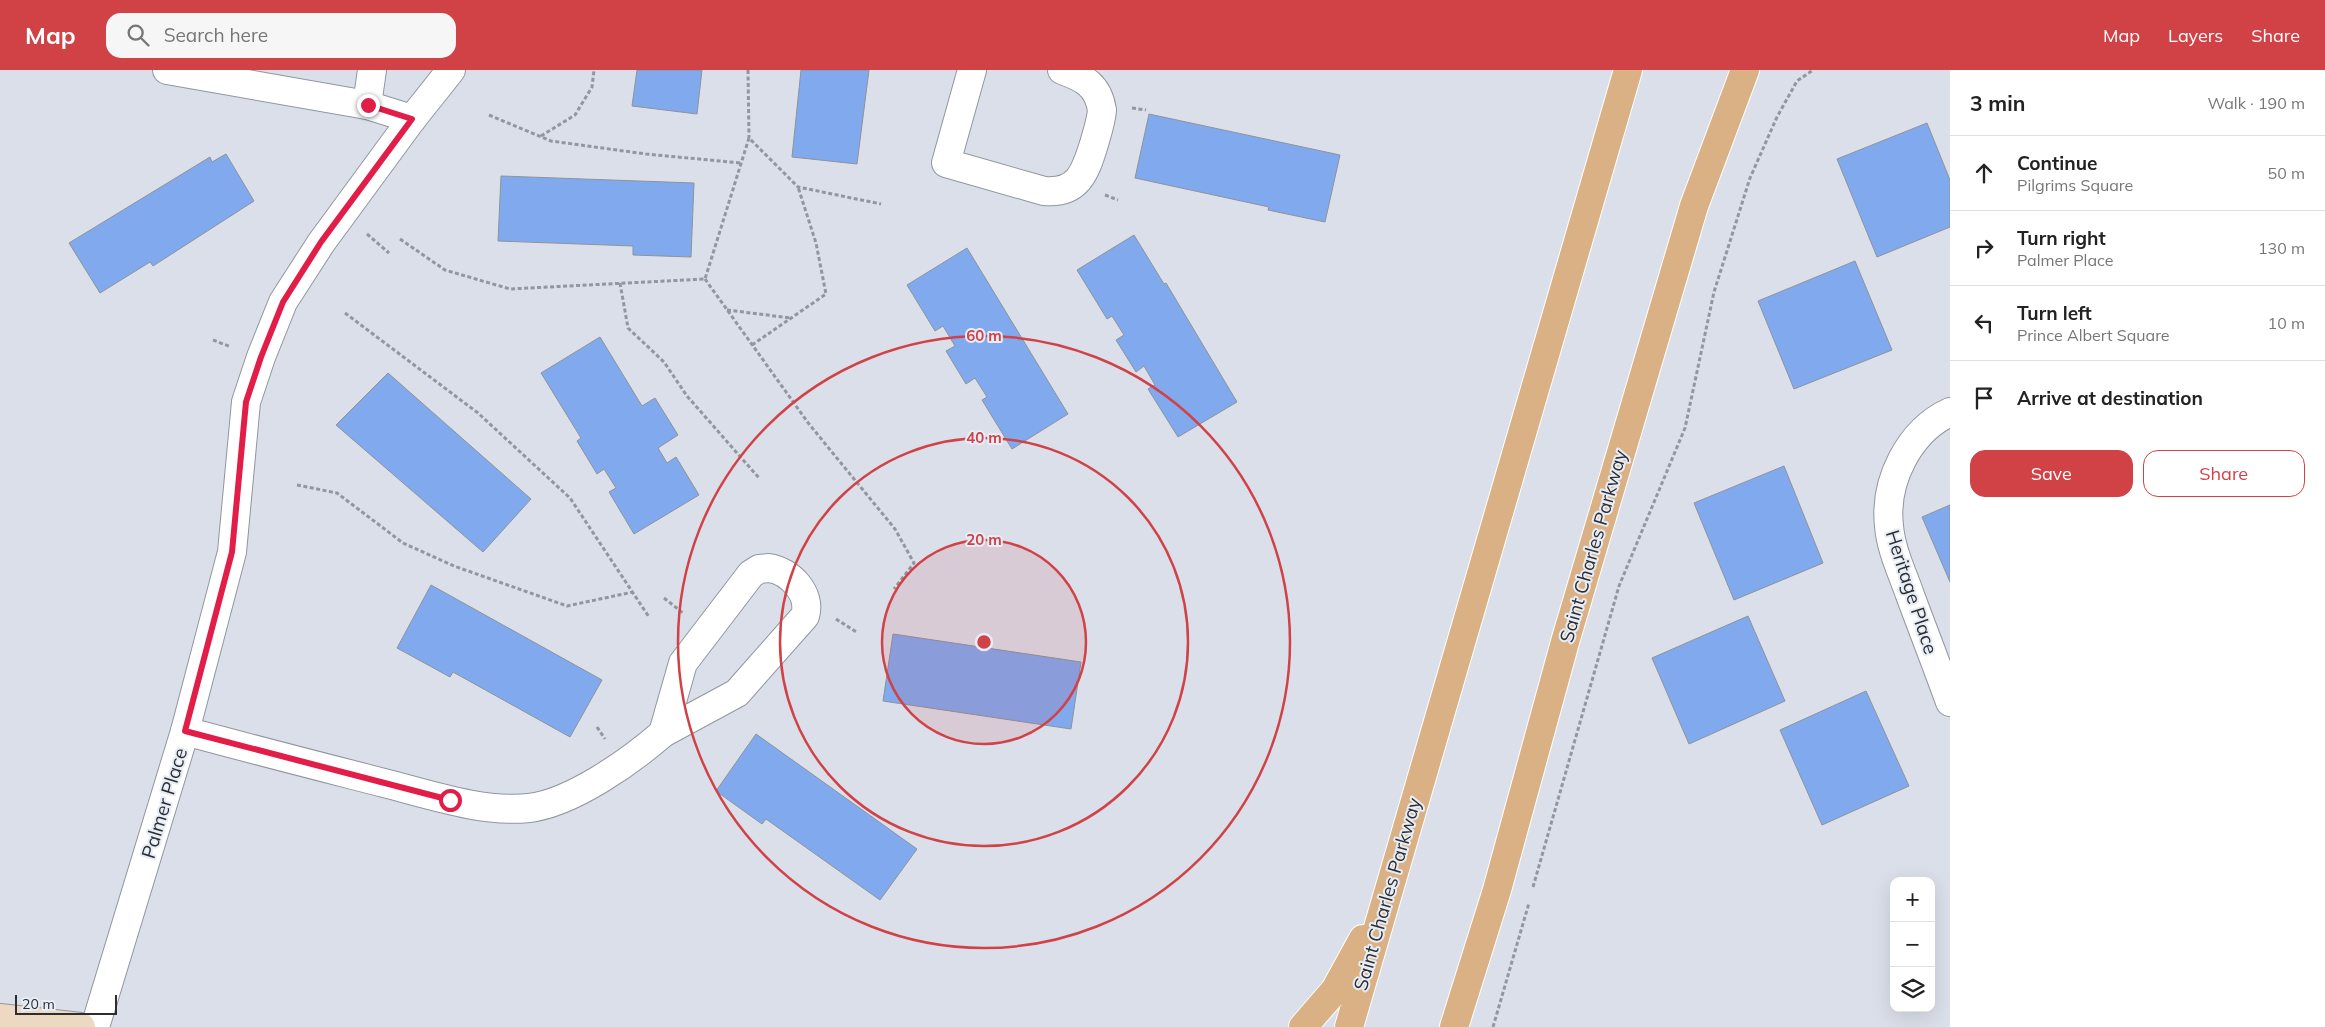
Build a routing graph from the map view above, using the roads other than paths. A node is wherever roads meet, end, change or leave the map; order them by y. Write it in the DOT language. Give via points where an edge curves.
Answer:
graph roads {
  1 [pos="167,70"];
  2 [pos="372,70"];
  3 [pos="451,70"];
  4 [pos="972,70"];
  5 [pos="1062,70"];
  6 [pos="1628,70"];
  7 [pos="1746,70"];
  8 [pos="368,105"];
  9 [pos="412,119"];
  10 [pos="1950,412"];
  11 [pos="1950,702"];
  12 [pos="185,731"];
  13 [pos="663,733"];
  14 [pos="1386,898"];
  15 [pos="0,1018"];
  16 [pos="81,1027"];
  17 [pos="96,1027"];
  18 [pos="1303,1027"];
  19 [pos="1349,1027"];
  20 [pos="1454,1027"];
  1 -- 8 [label="street"];
  2 -- 8 [label="street"];
  3 -- 9 [label="street, Palmer Place"];
  4 -- 5 [label="street" via="946,163 1044,192 1055,192 1074,184 1087,167 1102,110 1091,84"];
  6 -- 14 [label="main road, Saint Charles Parkway"];
  7 -- 20 [label="main road, Saint Charles Parkway" via="1694,206 1564,642 1497,890"];
  8 -- 9 [label="street"];
  9 -- 12 [label="street, Palmer Place" via="321,242 283,302 261,357 246,402 232,552"];
  10 -- 11 [label="street, Heritage Place" via="1917,437 1898,466 1888,504 1888,524 1896,556"];
  12 -- 13 [label="street" via="450,800 501,808 530,808 563,798 610,773"];
  12 -- 17 [label="street, Palmer Place"];
  13 -- 13 [label="street" via="743,687 805,616 807,601 801,588 774,568 759,569 751,574 683,663"];
  14 -- 18 [label="main road" via="1334,990"];
  14 -- 19 [label="main road, Saint Charles Parkway"];
  15 -- 16 [label="main road"];
}
